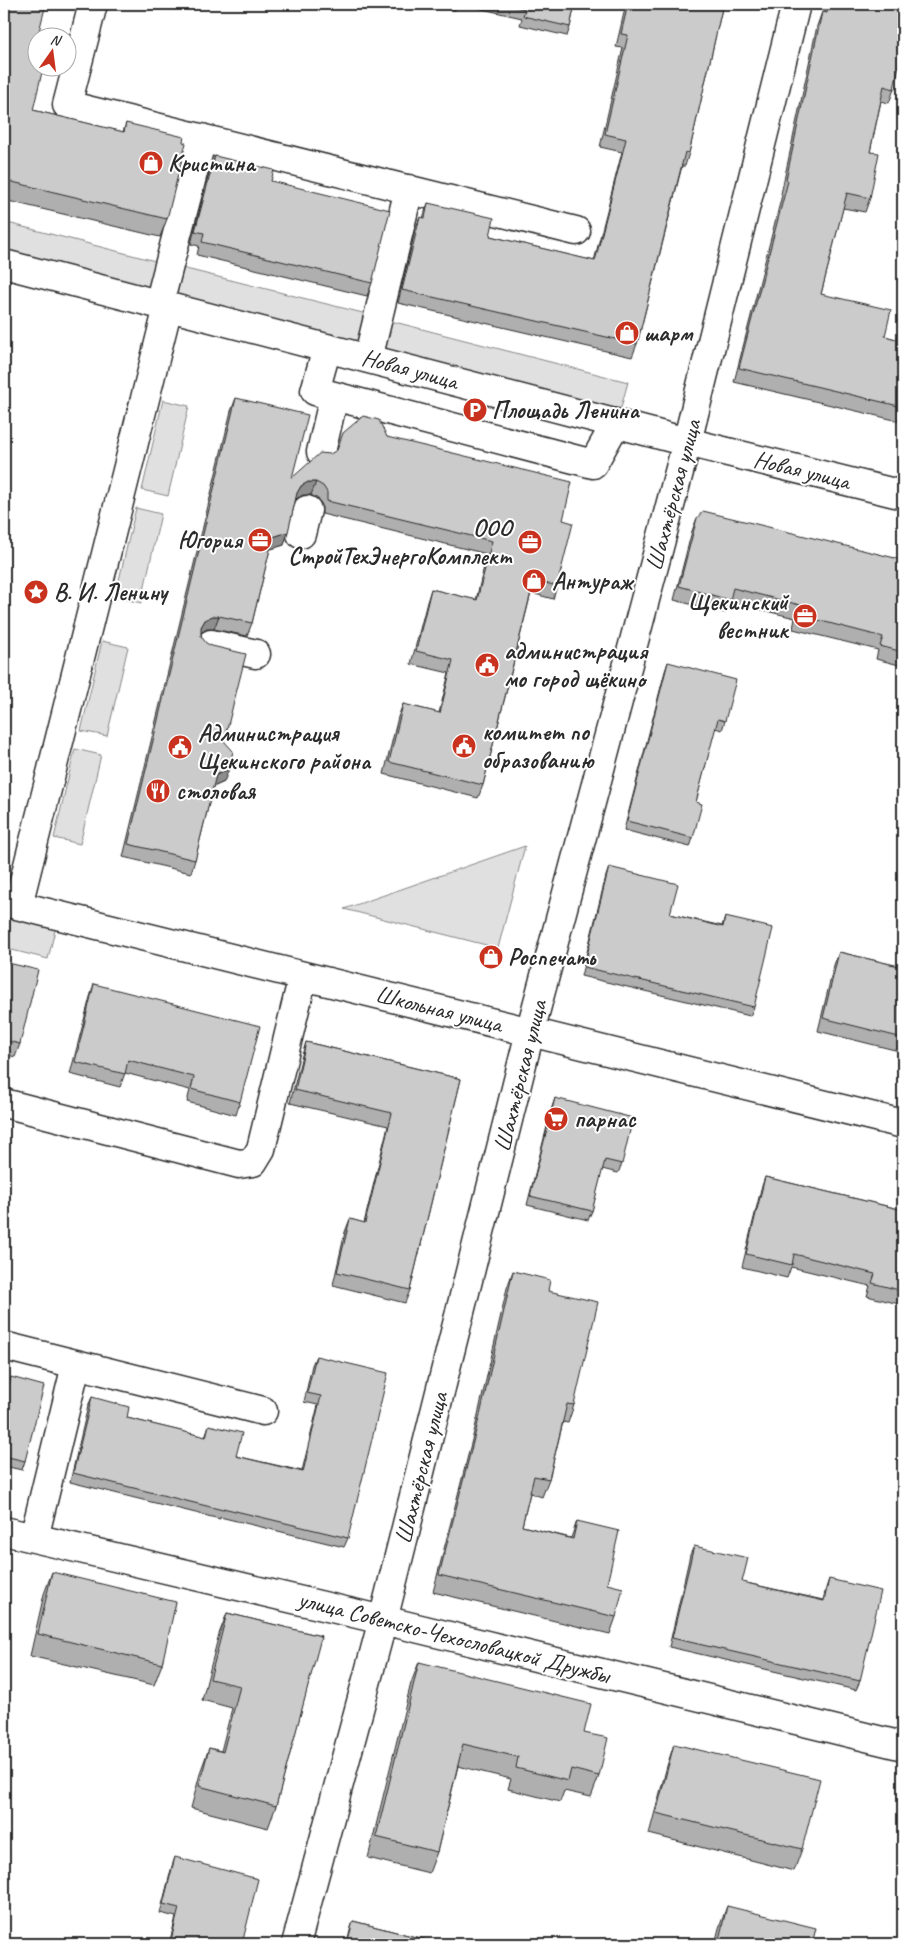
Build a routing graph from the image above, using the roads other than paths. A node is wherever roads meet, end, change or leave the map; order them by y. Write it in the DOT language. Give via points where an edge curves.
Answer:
graph roads {
  1 [pos="93,4"];
  2 [pos="796,4"];
  3 [pos="202,138"];
  4 [pos="409,189"];
  5 [pos="576,231"];
  6 [pos="4,264"];
  7 [pos="163,306"];
  8 [pos="327,348"];
  9 [pos="368,358"];
  10 [pos="334,396"];
  11 [pos="616,423"];
  12 [pos="687,442"];
  13 [pos="321,452"];
  14 [pos="903,495"];
  15 [pos="211,644"];
  16 [pos="256,654"];
  17 [pos="11,903"];
  18 [pos="303,976"];
  19 [pos="530,1032"];
  20 [pos="4,1103"];
  21 [pos="903,1124"];
  22 [pos="4,1346"];
  23 [pos="76,1365"];
  24 [pos="263,1411"];
  25 [pos="4,1530"];
  26 [pos="34,1538"];
  27 [pos="383,1620"];
  28 [pos="903,1746"];
  29 [pos="296,1944"];
  1 -- 3 [label="street" via="67,105"];
  2 -- 12 [label="street, Шахтёрская улица"];
  3 -- 4 [label="street"];
  3 -- 7 [label="street"];
  4 -- 5 [label="street"];
  4 -- 9 [label="street"];
  6 -- 7 [label="street, Новая улица"];
  7 -- 8 [label="street, Новая улица"];
  7 -- 17 [label="street"];
  8 -- 9 [label="street, Новая улица"];
  8 -- 10 [label="street" via="315,392"];
  9 -- 11 [label="street, Новая улица"];
  10 -- 11 [label="street" via="592,464"];
  10 -- 13 [label="street"];
  11 -- 12 [label="street, Новая улица"];
  12 -- 14 [label="street, Новая улица"];
  12 -- 19 [label="street, Шахтёрская улица"];
  15 -- 16 [label="street"];
  17 -- 18 [label="street, Школьная улица"];
  18 -- 19 [label="street, Школьная улица"];
  18 -- 20 [label="street" via="261,1149 253,1162 239,1164"];
  19 -- 21 [label="street, Школьная улица"];
  19 -- 27 [label="street, Шахтёрская улица"];
  22 -- 23 [label="street"];
  23 -- 24 [label="street"];
  23 -- 26 [label="street"];
  25 -- 26 [label="street, улица Советско-Чехословацкой Дружбы"];
  26 -- 27 [label="street, улица Советско-Чехословацкой Дружбы"];
  27 -- 28 [label="street, улица Советско-Чехословацкой Дружбы"];
  27 -- 29 [label="street, Шахтёрская улица"];
}
